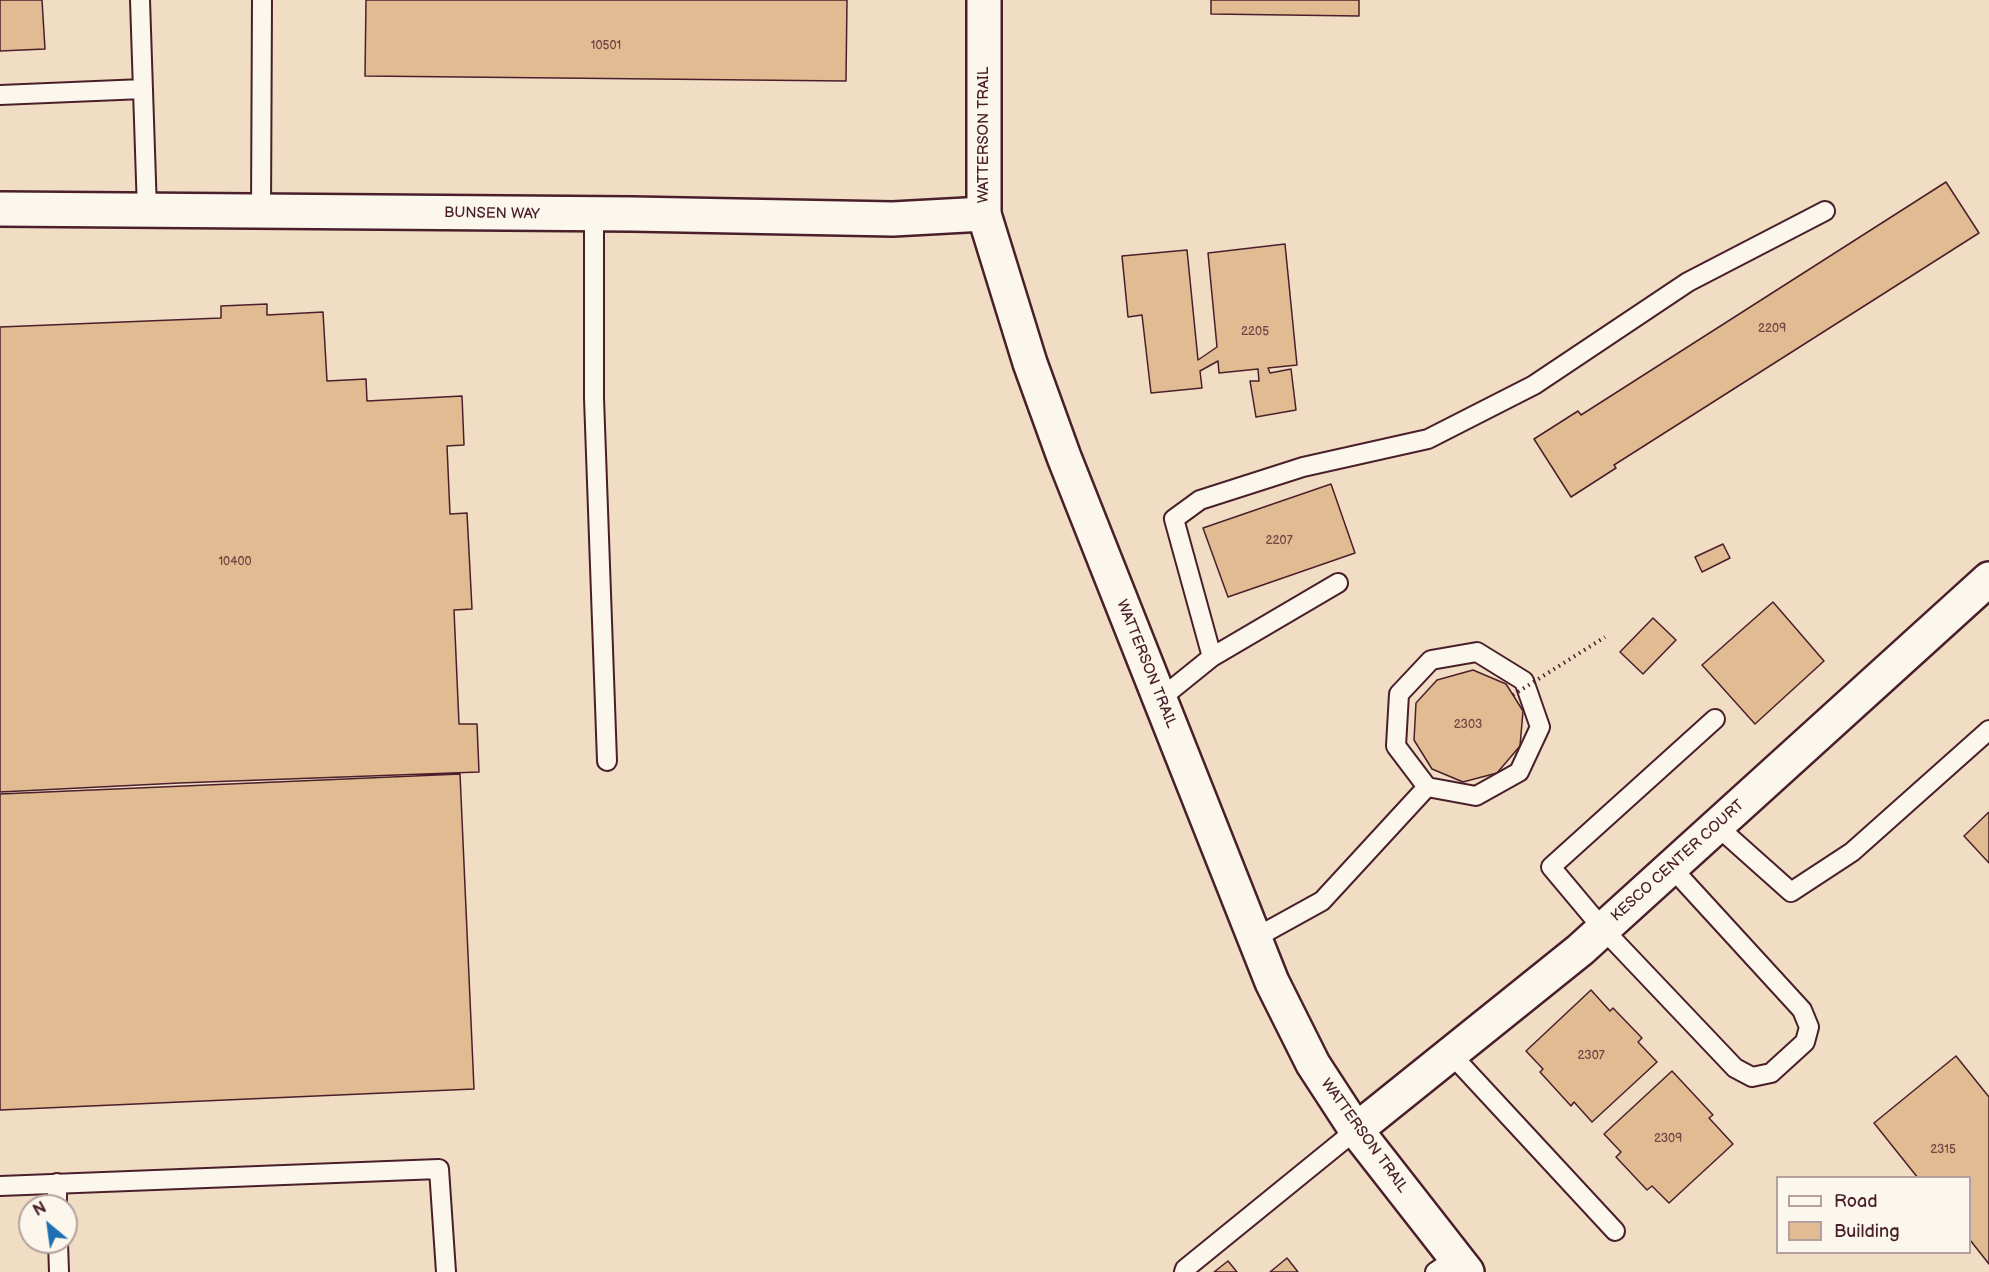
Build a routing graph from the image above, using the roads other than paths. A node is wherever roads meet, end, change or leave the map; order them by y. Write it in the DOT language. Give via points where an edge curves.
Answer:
graph roads {
  1 [pos="140,0"];
  2 [pos="262,0"];
  3 [pos="984,0"];
  4 [pos="143,88"];
  5 [pos="0,95"];
  6 [pos="0,209"];
  7 [pos="147,210"];
  8 [pos="1825,211"];
  9 [pos="261,212"];
  10 [pos="984,214"];
  11 [pos="594,215"];
  12 [pos="1989,579"];
  13 [pos="1338,583"];
  14 [pos="1212,657"];
  15 [pos="1160,699"];
  16 [pos="1715,719"];
  17 [pos="1989,730"];
  18 [pos="607,761"];
  19 [pos="1427,787"];
  20 [pos="1716,826"];
  21 [pos="1671,867"];
  22 [pos="1603,929"];
  23 [pos="1255,938"];
  24 [pos="1451,1054"];
  25 [pos="1356,1130"];
  26 [pos="57,1183"];
  27 [pos="0,1186"];
  28 [pos="57,1194"];
  29 [pos="1615,1231"];
  30 [pos="58,1254"];
  31 [pos="1452,1267"];
  32 [pos="59,1272"];
  33 [pos="446,1272"];
  34 [pos="1184,1272"];
  1 -- 4 [label="lane"];
  2 -- 9 [label="lane"];
  3 -- 10 [label="street, WATTERSON TRAIL"];
  4 -- 5 [label="lane"];
  4 -- 7 [label="lane"];
  6 -- 7 [label="street, BUNSEN WAY"];
  7 -- 9 [label="street, BUNSEN WAY"];
  8 -- 14 [label="lane" via="1688,282 1534,385 1428,439 1303,467 1200,500 1174,519"];
  9 -- 11 [label="street, BUNSEN WAY"];
  10 -- 11 [label="street, BUNSEN WAY" via="893,219"];
  10 -- 15 [label="street, WATTERSON TRAIL" via="1064,457"];
  11 -- 18 [label="lane" via="594,398"];
  12 -- 20 [label="street, KESCO CENTER COURT"];
  13 -- 14 [label="lane"];
  14 -- 15 [label="lane"];
  15 -- 23 [label="street, WATTERSON TRAIL"];
  16 -- 22 [label="lane" via="1551,867"];
  17 -- 20 [label="lane" via="1852,852 1791,892"];
  19 -- 19 [label="lane" via="1476,795 1519,772 1540,727 1524,681 1477,652 1431,660 1399,694 1396,746"];
  19 -- 23 [label="lane" via="1322,901"];
  20 -- 21 [label="street, KESCO CENTER COURT"];
  21 -- 22 [label="street, KESCO CENTER COURT"];
  21 -- 22 [label="lane" via="1802,1010 1809,1027 1805,1041 1771,1073 1752,1077 1735,1068"];
  22 -- 24 [label="street, KESCO CENTER COURT"];
  23 -- 25 [label="street, WATTERSON TRAIL" via="1313,1064"];
  24 -- 25 [label="street, KESCO CENTER COURT"];
  24 -- 29 [label="lane"];
  25 -- 31 [label="street, WATTERSON TRAIL"];
  25 -- 34 [label="lane"];
  26 -- 27 [label="lane"];
  26 -- 28 [label="lane"];
  26 -- 33 [label="lane" via="440,1169"];
  30 -- 32 [label="lane"];
}
